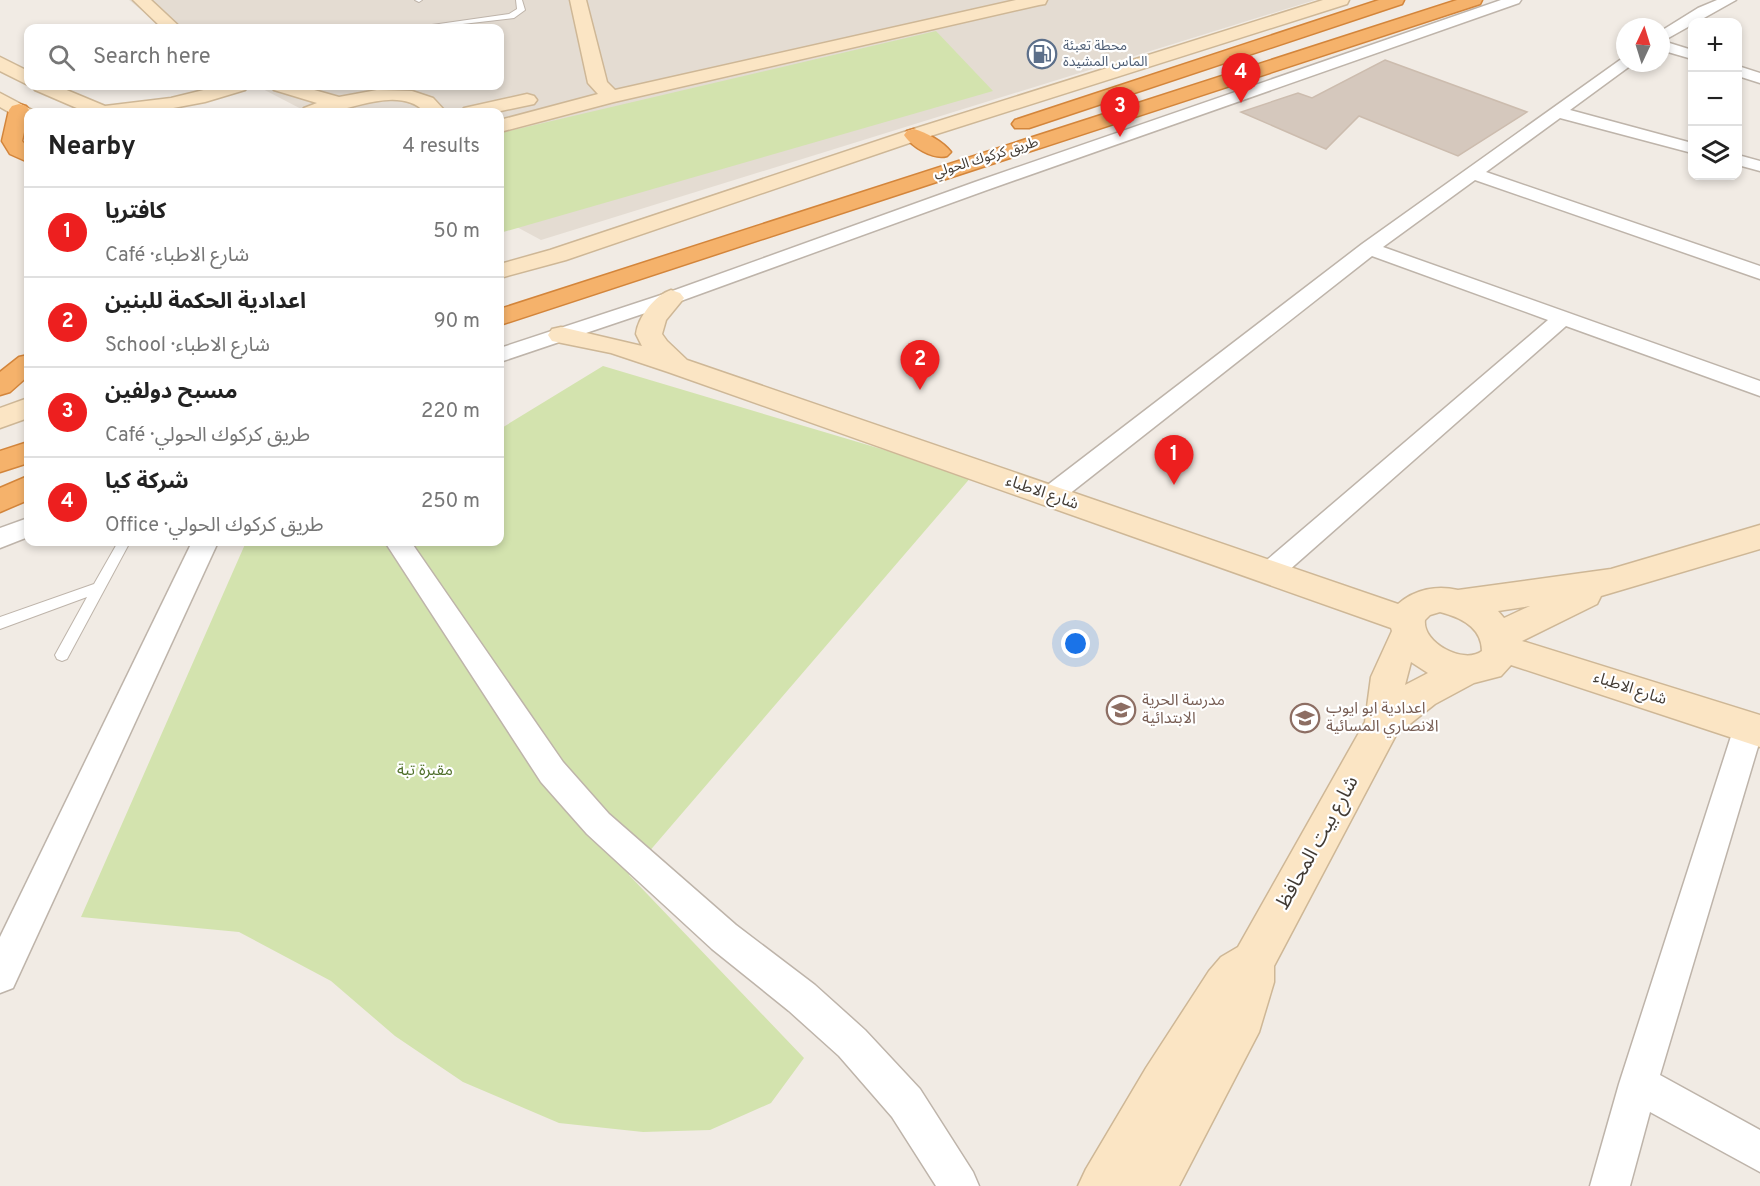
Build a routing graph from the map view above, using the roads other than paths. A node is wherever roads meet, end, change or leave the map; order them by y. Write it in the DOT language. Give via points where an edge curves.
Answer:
graph roads {
  1 [pos="519,0"];
  2 [pos="578,0"];
  3 [pos="974,0"];
  4 [pos="1039,0"];
  5 [pos="1341,0"];
  6 [pos="1396,0"];
  7 [pos="1474,0"];
  8 [pos="1514,0"];
  9 [pos="1729,0"];
  10 [pos="133,4"];
  11 [pos="154,24"];
  12 [pos="447,24"];
  13 [pos="1670,32"];
  14 [pos="1670,48"];
  15 [pos="1178,51"];
  16 [pos="1688,54"];
  17 [pos="0,63"];
  18 [pos="1200,63"];
  19 [pos="1616,70"];
  20 [pos="1742,72"];
  21 [pos="24,77"];
  22 [pos="1760,78"];
  23 [pos="51,90"];
  24 [pos="243,90"];
  25 [pos="262,90"];
  26 [pos="271,90"];
  27 [pos="605,90"];
  28 [pos="383,91"];
  29 [pos="0,99"];
  30 [pos="339,104"];
  31 [pos="94,108"];
  32 [pos="139,108"];
  33 [pos="293,108"];
  34 [pos="325,108"];
  35 [pos="433,108"];
  36 [pos="489,108"];
  37 [pos="24,112"];
  38 [pos="1558,112"];
  39 [pos="504,125"];
  40 [pos="1008,129"];
  41 [pos="914,135"];
  42 [pos="962,144"];
  43 [pos="1688,147"];
  44 [pos="940,152"];
  45 [pos="24,154"];
  46 [pos="1742,161"];
  47 [pos="1760,166"];
  48 [pos="923,168"];
  49 [pos="1473,173"];
  50 [pos="859,186"];
  51 [pos="1369,248"];
  52 [pos="504,270"];
  53 [pos="1760,273"];
  54 [pos="504,297"];
  55 [pos="670,298"];
  56 [pos="504,316"];
  57 [pos="1563,318"];
  58 [pos="561,334"];
  59 [pos="504,337"];
  60 [pos="504,355"];
  61 [pos="24,366"];
  62 [pos="678,366"];
  63 [pos="0,386"];
  64 [pos="1760,389"];
  65 [pos="24,409"];
  66 [pos="0,419"];
  67 [pos="24,453"];
  68 [pos="0,462"];
  69 [pos="24,473"];
  70 [pos="0,482"];
  71 [pos="24,489"];
  72 [pos="1050,496"];
  73 [pos="0,501"];
  74 [pos="24,529"];
  75 [pos="1760,537"];
  76 [pos="0,538"];
  77 [pos="122,546"];
  78 [pos="203,546"];
  79 [pos="401,546"];
  80 [pos="1270,572"];
  81 [pos="1611,582"];
  82 [pos="98,588"];
  83 [pos="1459,603"];
  84 [pos="0,623"];
  85 [pos="1407,626"];
  86 [pos="1500,642"];
  87 [pos="62,655"];
  88 [pos="1467,671"];
  89 [pos="1383,724"];
  90 [pos="1754,729"];
  91 [pos="9,941"];
  92 [pos="1253,962"];
  93 [pos="0,975"];
  94 [pos="1638,1084"];
  95 [pos="1760,1152"];
  96 [pos="959,1186"];
  97 [pos="1103,1186"];
  98 [pos="1153,1186"];
  99 [pos="1610,1186"];
  1 -- 12 [label="lane" via="521,10 511,16"];
  2 -- 27 [label="main road"];
  3 -- 27 [label="main road"];
  4 -- 27 [label="main road"];
  5 -- 15 [label="main road"];
  6 -- 18 [label="highway, طريق كركوك الحولي"];
  7 -- 48 [label="highway, طريق كركوك الحولي"];
  8 -- 55 [label="street"];
  9 -- 13 [label="street"];
  10 -- 11 [label="main road"];
  14 -- 16 [label="street"];
  15 -- 18 [label="highway"];
  15 -- 41 [label="main road"];
  17 -- 21 [label="main road"];
  18 -- 40 [label="highway, طريق كركوك الحولي"];
  19 -- 38 [label="street"];
  20 -- 22 [label="street"];
  23 -- 31 [label="main road"];
  24 -- 32 [label="main road"];
  25 -- 33 [label="main road"];
  26 -- 30 [label="main road"];
  27 -- 36 [label="main road" via="546,95"];
  27 -- 39 [label="main road"];
  28 -- 30 [label="main road"];
  28 -- 35 [label="main road"];
  29 -- 37 [label="main road"];
  30 -- 34 [label="main road"];
  37 -- 45 [label="highway" via="12,141"];
  38 -- 43 [label="street"];
  38 -- 49 [label="street"];
  41 -- 44 [label="highway"];
  41 -- 52 [label="main road"];
  42 -- 44 [label="highway, طريق كركوك الحولي"];
  44 -- 48 [label="highway, طريق كركوك الحولي"];
  46 -- 47 [label="street"];
  48 -- 50 [label="highway, طريق كركوك الحولي"];
  48 -- 59 [label="highway" via="900,199 888,204"];
  49 -- 51 [label="street"];
  49 -- 53 [label="street"];
  50 -- 54 [label="highway, طريق كركوك الحولي"];
  50 -- 56 [label="highway, طريق كركوك الحولي"];
  51 -- 57 [label="street"];
  51 -- 72 [label="street"];
  55 -- 58 [label="street"];
  55 -- 62 [label="main road, شارع الاطباء" via="651,320 649,337"];
  57 -- 64 [label="street"];
  57 -- 80 [label="street"];
  58 -- 60 [label="street"];
  58 -- 62 [label="main road, شارع الاطباء"];
  61 -- 63 [label="highway"];
  62 -- 72 [label="main road, شارع الاطباء"];
  65 -- 66 [label="main road"];
  67 -- 68 [label="highway"];
  69 -- 70 [label="highway"];
  71 -- 73 [label="highway"];
  72 -- 80 [label="main road, شارع الاطباء"];
  74 -- 76 [label="street"];
  75 -- 81 [label="main road, شارع بيت المحافظ"];
  77 -- 82 [label="lane"];
  78 -- 91 [label="street"];
  79 -- 96 [label="street" via="552,772 607,831 724,937 852,1043 906,1103"];
  80 -- 85 [label="main road, شارع الاطباء"];
  81 -- 83 [label="main road, شارع بيت المحافظ"];
  81 -- 86 [label="main road, شارع بيت المحافظ"];
  82 -- 84 [label="lane"];
  82 -- 87 [label="lane"];
  83 -- 85 [label="main road, شارع بيت المحافظ" via="1423,601 1411,609"];
  83 -- 86 [label="main road, شارع بيت المحافظ" via="1490,623"];
  85 -- 88 [label="main road" via="1416,647 1431,659"];
  85 -- 89 [label="main road, شارع بيت المحافظ" via="1388,674"];
  86 -- 88 [label="main road, شارع بيت المحافظ" via="1496,660 1484,668"];
  86 -- 90 [label="main road, شارع الاطباء"];
  88 -- 89 [label="main road, شارع بيت المحافظ" via="1421,692"];
  89 -- 92 [label="main road, شارع بيت المحافظ"];
  90 -- 94 [label="street"];
  91 -- 93 [label="street"];
  92 -- 97 [label="main road, شارع بيت المحافظ" via="1236,972 1224,986"];
  92 -- 98 [label="main road, شارع بيت المحافظ" via="1243,1016"];
  94 -- 95 [label="street"];
  94 -- 99 [label="street"];
}
